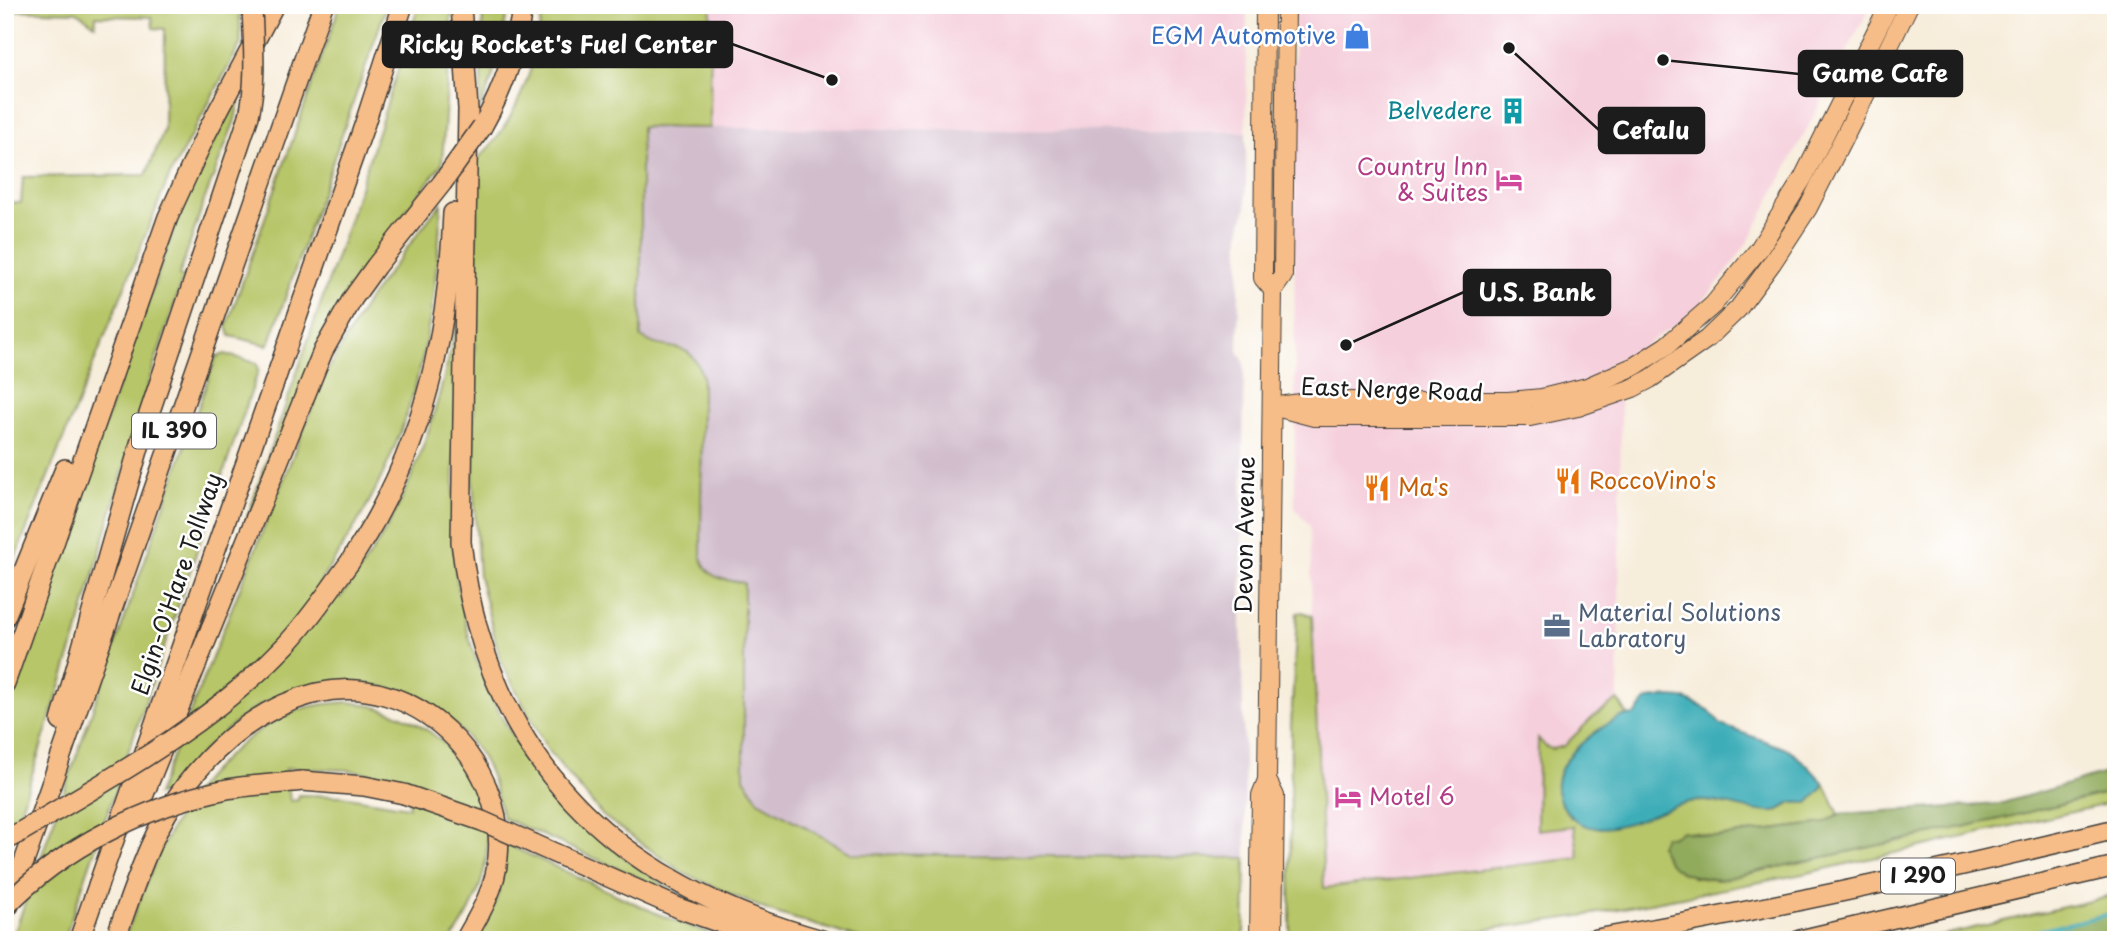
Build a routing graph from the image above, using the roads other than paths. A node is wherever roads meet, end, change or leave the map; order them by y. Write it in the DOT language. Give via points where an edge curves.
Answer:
graph roads {
  1 [pos="252,5"];
  2 [pos="274,5"];
  3 [pos="323,5"];
  4 [pos="403,5"];
  5 [pos="461,5"];
  6 [pos="523,5"];
  7 [pos="1265,5"];
  8 [pos="1286,5"];
  9 [pos="1889,5"];
  10 [pos="1909,5"];
  11 [pos="461,34"];
  12 [pos="1273,290"];
  13 [pos="126,334"];
  14 [pos="1272,407"];
  15 [pos="5,617"];
  16 [pos="5,683"];
  17 [pos="2116,829"];
  18 [pos="5,841"];
  19 [pos="26,857"];
  20 [pos="2116,868"];
  21 [pos="5,907"];
  22 [pos="1267,912"];
  23 [pos="88,914"];
  24 [pos="5,916"];
  25 [pos="79,940"];
  26 [pos="115,940"];
  27 [pos="465,940"];
  28 [pos="769,940"];
  29 [pos="822,940"];
  30 [pos="1259,940"];
  31 [pos="1273,940"];
  32 [pos="1591,940"];
  33 [pos="1800,940"];
  1 -- 19 [label="highway, bridge" via="254,95 249,116 145,426 35,805"];
  2 -- 13 [label="highway" via="190,167"];
  3 -- 19 [label="highway, IL 390"];
  4 -- 23 [label="highway, Elgin-O'Hare Tollway / IL 390"];
  5 -- 11 [label="highway"];
  6 -- 23 [label="highway, bridge" via="511,65 482,127 361,288 323,351 112,874"];
  7 -- 12 [label="main road, Devon Avenue" via="1263,278"];
  8 -- 12 [label="main road, Devon Avenue" via="1283,276"];
  9 -- 14 [label="main road, East Nerge Road" via="1803,178 1759,249 1713,305 1666,346 1587,387 1542,398 1314,401"];
  10 -- 14 [label="main road, East Nerge Road" via="1808,208 1772,263 1738,309 1707,339 1650,379 1578,407 1530,417 1314,417"];
  11 -- 18 [label="highway, bridge" via="452,228 440,344 420,420 380,511 350,562 286,645 256,675 209,715"];
  11 -- 29 [label="highway" via="468,109 461,542 474,621 493,678 537,758 555,781 642,862 717,903"];
  12 -- 14 [label="main road, Devon Avenue"];
  13 -- 15 [label="highway" via="100,382"];
  13 -- 16 [label="highway"];
  14 -- 22 [label="main road, Devon Avenue" via="1267,780 1275,796"];
  17 -- 32 [label="highway, I 290" via="1720,918"];
  19 -- 24 [label="highway, IL 390"];
  20 -- 33 [label="highway, I 290"];
  21 -- 28 [label="highway, bridge" via="72,853 148,813 230,789 302,781 404,794 471,817 681,909"];
  22 -- 30 [label="main road, Devon Avenue"];
  22 -- 31 [label="main road, Devon Avenue"];
  23 -- 25 [label="highway, Elgin-O'Hare Tollway / IL 390"];
  26 -- 27 [label="highway" via="155,837 208,759 259,716 288,702 320,692 349,691 391,698 425,713 444,727 479,770 498,823 498,858 486,906"];
}
